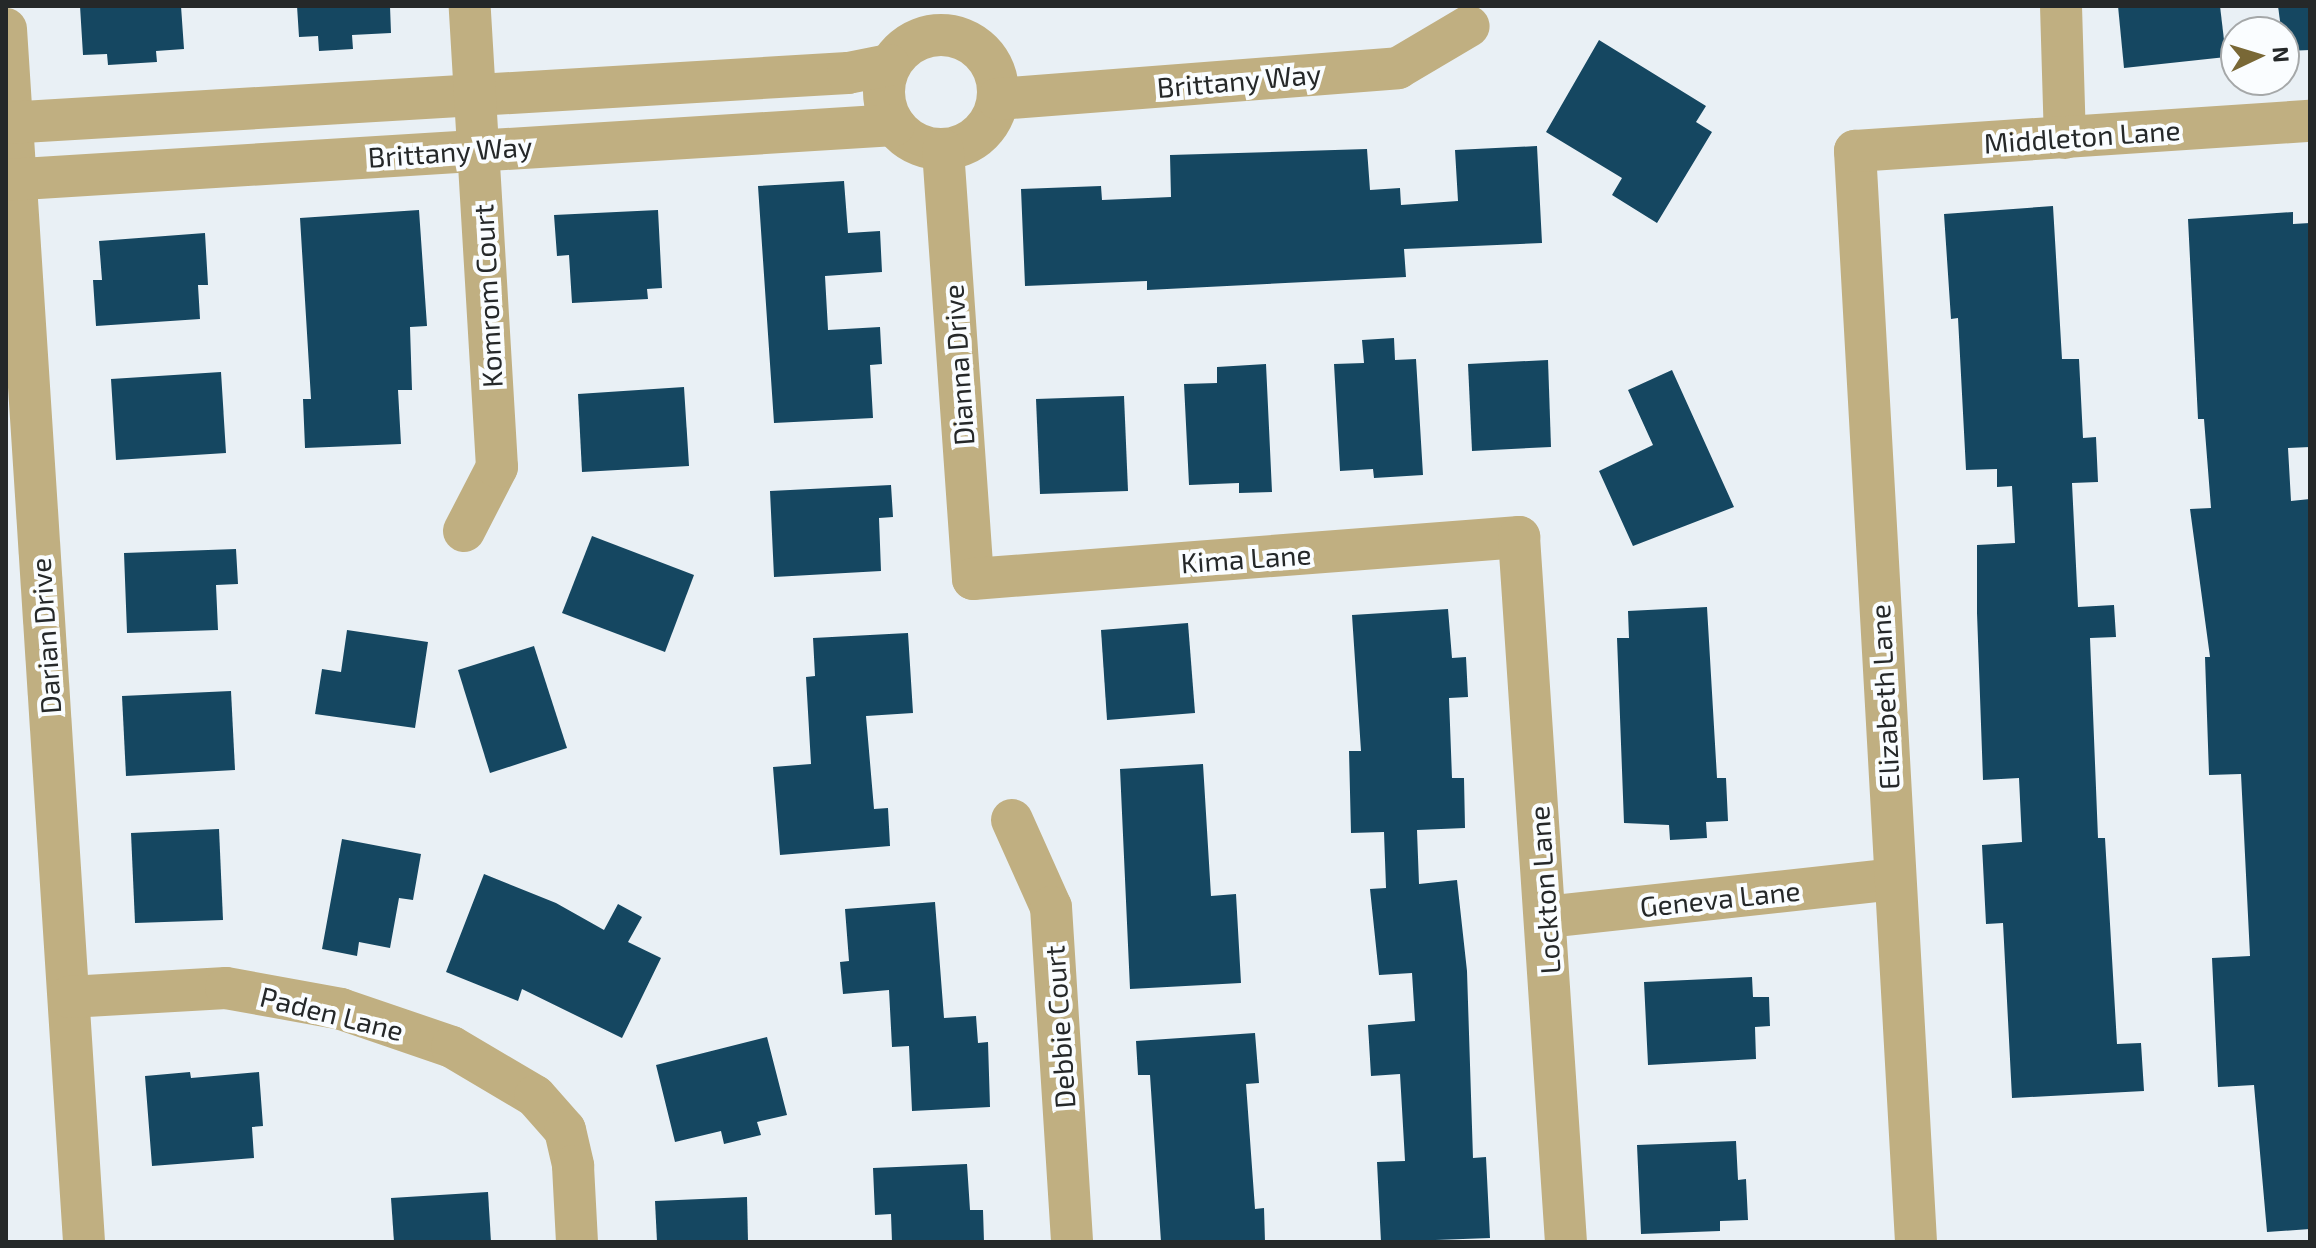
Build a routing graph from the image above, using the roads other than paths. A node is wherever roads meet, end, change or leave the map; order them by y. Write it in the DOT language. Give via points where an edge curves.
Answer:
graph roads {
  1 [pos="470,6"];
  2 [pos="2061,6"];
  3 [pos="937,20"];
  4 [pos="1469,26"];
  5 [pos="6,29"];
  6 [pos="889,65"];
  7 [pos="475,96"];
  8 [pos="998,99"];
  9 [pos="2310,121"];
  10 [pos="9,123"];
  11 [pos="894,125"];
  12 [pos="2065,138"];
  13 [pos="479,149"];
  14 [pos="943,150"];
  15 [pos="1855,151"];
  16 [pos="11,179"];
  17 [pos="464,531"];
  18 [pos="1519,537"];
  19 [pos="973,579"];
  20 [pos="1012,820"];
  21 [pos="1894,879"];
  22 [pos="1546,917"];
  23 [pos="69,997"];
  24 [pos="84,1242"];
  25 [pos="577,1242"];
  26 [pos="1072,1242"];
  27 [pos="1566,1242"];
  28 [pos="1916,1242"];
  1 -- 7 [label="street, Komrom Court"];
  2 -- 12 [label="street"];
  3 -- 6 [label="street"];
  3 -- 8 [label="street" via="976,46 997,80"];
  4 -- 8 [label="street, Brittany Way" via="1398,68"];
  5 -- 10 [label="street, Darian Drive"];
  6 -- 7 [label="street, Brittany Way" via="848,73"];
  6 -- 11 [label="street" via="885,104"];
  7 -- 10 [label="street, Brittany Way"];
  7 -- 13 [label="street, Komrom Court"];
  8 -- 14 [label="street" via="980,135"];
  9 -- 12 [label="street, Middleton Lane"];
  10 -- 16 [label="street, Darian Drive"];
  11 -- 13 [label="street, Brittany Way"];
  11 -- 14 [label="street" via="923,147"];
  12 -- 15 [label="street, Middleton Lane"];
  13 -- 16 [label="street, Brittany Way"];
  13 -- 17 [label="street, Komrom Court" via="497,467"];
  14 -- 19 [label="street, Dianna Drive"];
  15 -- 21 [label="street, Elizabeth Lane"];
  16 -- 23 [label="street, Darian Drive"];
  18 -- 19 [label="street, Kima Lane"];
  18 -- 22 [label="street, Lockton Lane"];
  20 -- 26 [label="street, Debbie Court" via="1051,907"];
  21 -- 22 [label="street, Geneva Lane"];
  21 -- 28 [label="street, Elizabeth Lane"];
  22 -- 27 [label="street, Lockton Lane"];
  23 -- 24 [label="street, Darian Drive"];
  23 -- 25 [label="street, Paden Lane" via="226,988 341,1009 452,1047 535,1096 565,1130 573,1166"];
}
